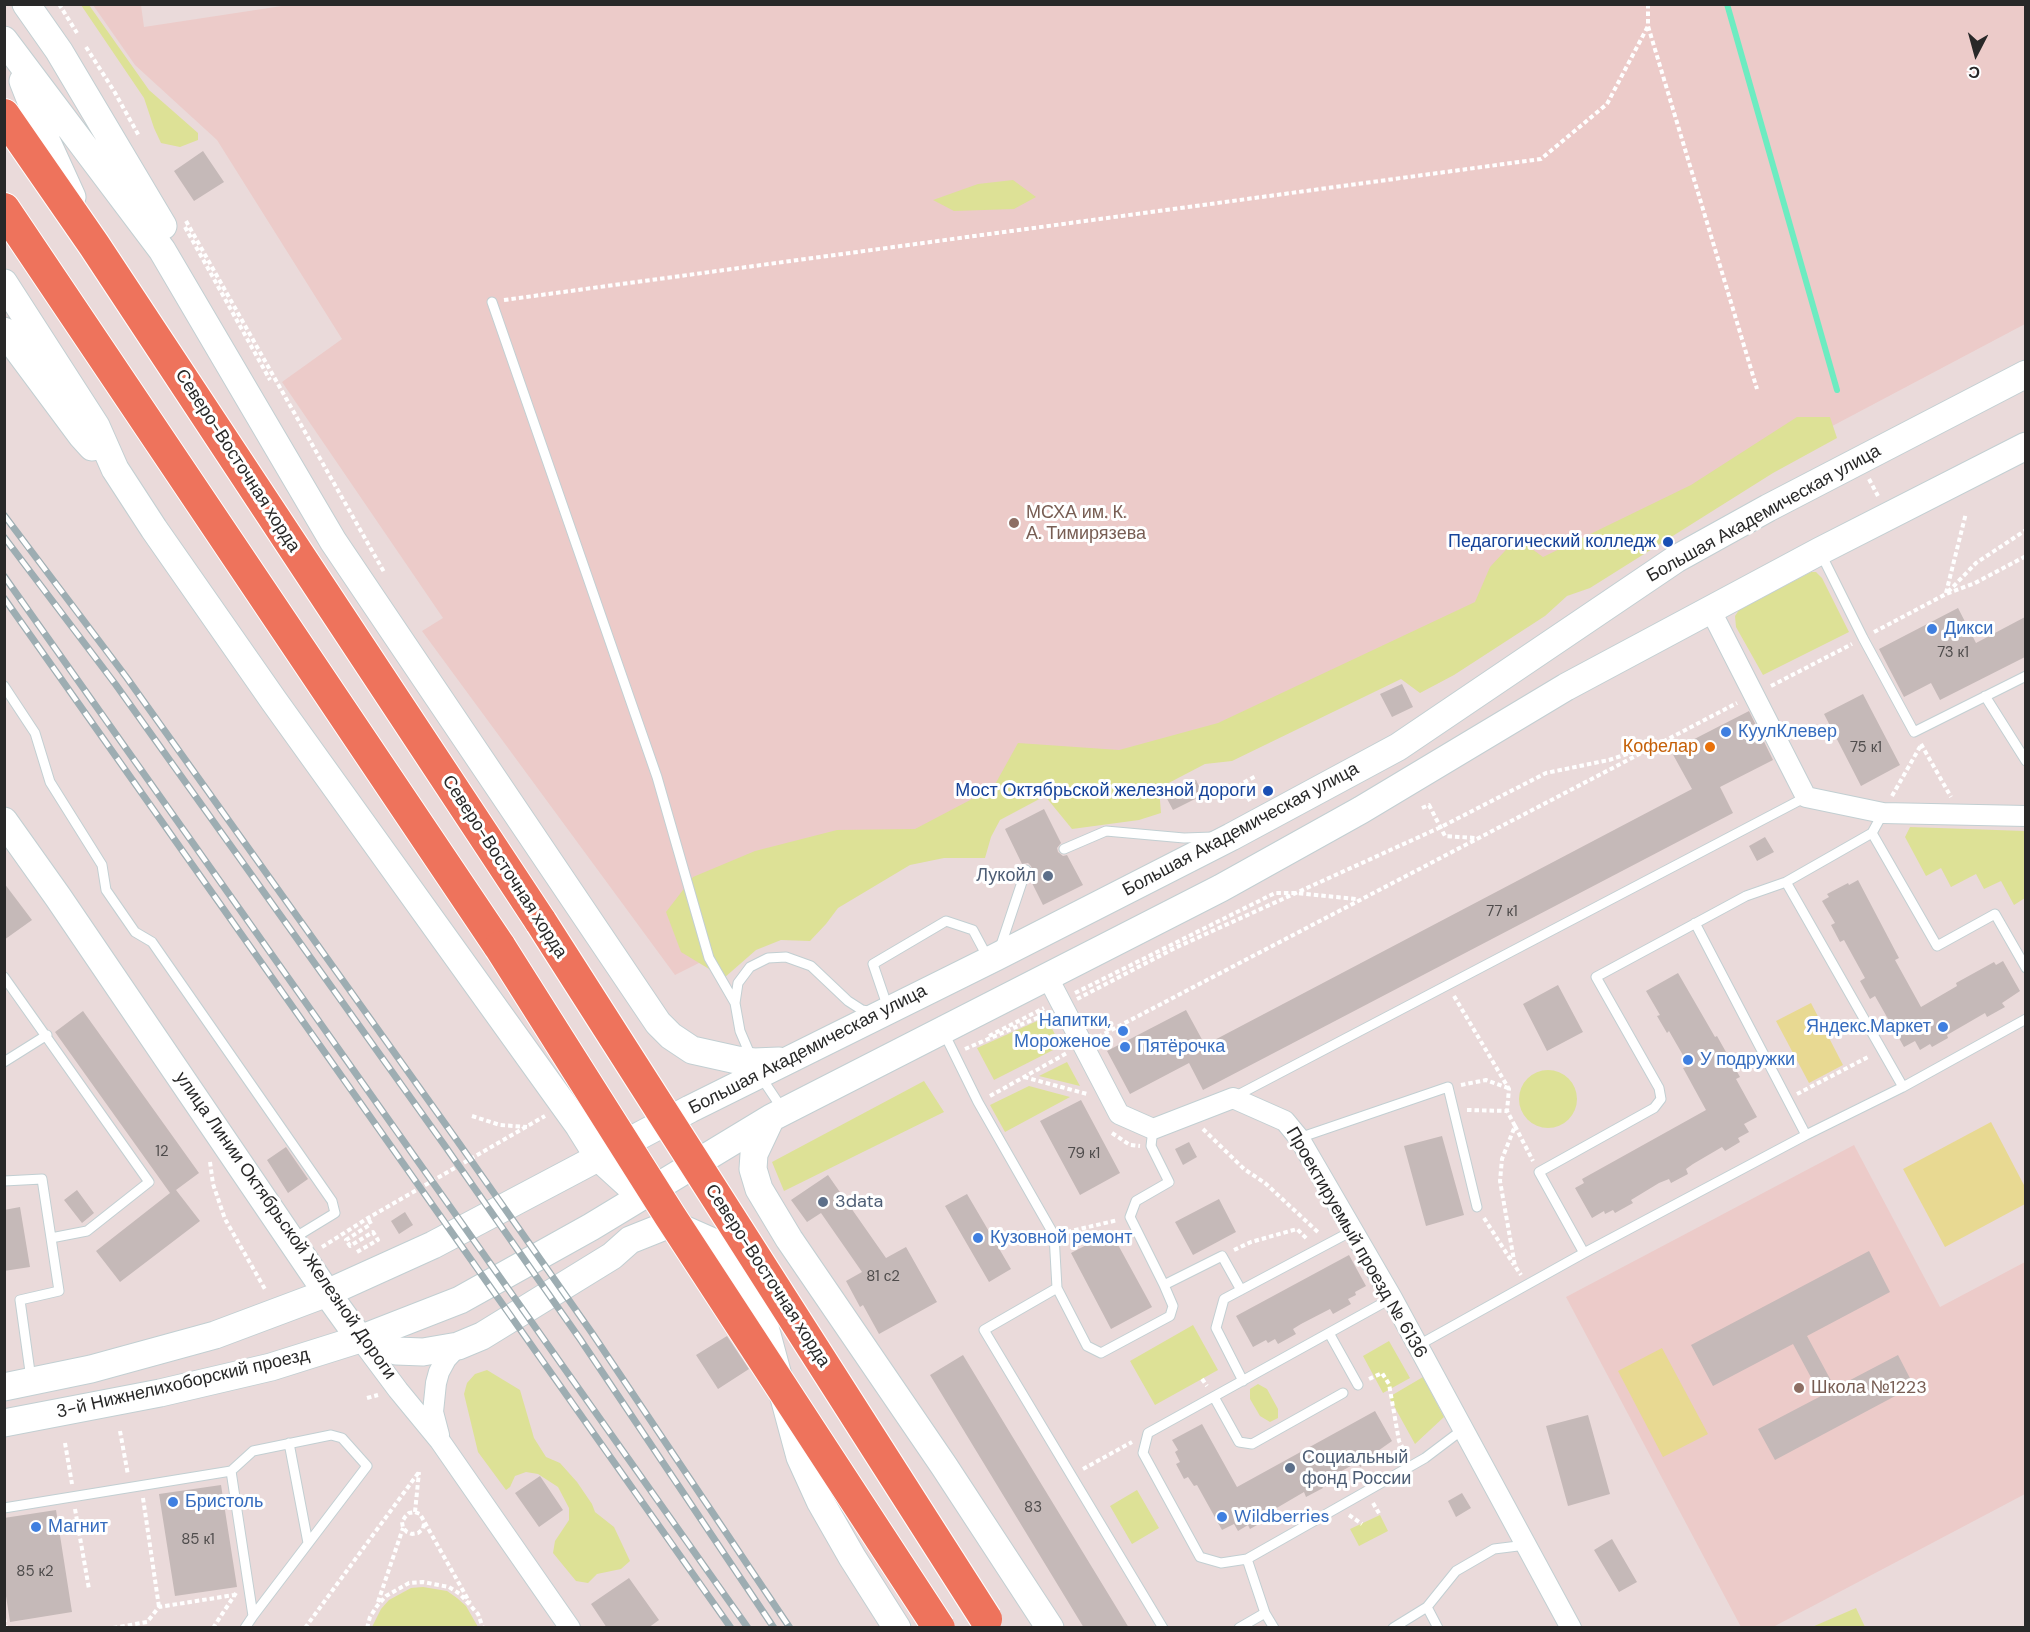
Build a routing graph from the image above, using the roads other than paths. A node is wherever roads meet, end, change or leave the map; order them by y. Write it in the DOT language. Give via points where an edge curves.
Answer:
graph roads {
  1 [pos="26,4"];
  2 [pos="8,45"];
  3 [pos="4,115"];
  4 [pos="4,209"];
  5 [pos="14,229"];
  6 [pos="94,245"];
  7 [pos="4,283"];
  8 [pos="492,302"];
  9 [pos="4,331"];
  10 [pos="2025,374"];
  11 [pos="2025,446"];
  12 [pos="115,470"];
  13 [pos="333,541"];
  14 [pos="1820,551"];
  15 [pos="1710,609"];
  16 [pos="2025,676"];
  17 [pos="4,686"];
  18 [pos="1985,696"];
  19 [pos="2025,761"];
  20 [pos="1806,797"];
  21 [pos="1883,813"];
  22 [pos="2025,816"];
  23 [pos="4,821"];
  24 [pos="1872,833"];
  25 [pos="1230,837"];
  26 [pos="1065,849"];
  27 [pos="1026,870"];
  28 [pos="1785,882"];
  29 [pos="1695,923"];
  30 [pos="992,959"];
  31 [pos="2025,968"];
  32 [pos="1047,976"];
  33 [pos="4,977"];
  34 [pos="735,1003"];
  35 [pos="885,1012"];
  36 [pos="2025,1019"];
  37 [pos="942,1029"];
  38 [pos="47,1035"];
  39 [pos="4,1062"];
  40 [pos="757,1068"];
  41 [pos="1903,1087"];
  42 [pos="1233,1098"];
  43 [pos="777,1114"];
  44 [pos="1806,1135"];
  45 [pos="1152,1138"];
  46 [pos="1299,1138"];
  47 [pos="715,1152"];
  48 [pos="599,1158"];
  49 [pos="4,1181"];
  50 [pos="648,1193"];
  51 [pos="1477,1207"];
  52 [pos="1352,1231"];
  53 [pos="51,1238"];
  54 [pos="292,1239"];
  55 [pos="630,1240"];
  56 [pos="433,1245"];
  57 [pos="1584,1253"];
  58 [pos="1164,1285"];
  59 [pos="1057,1288"];
  60 [pos="1241,1290"];
  61 [pos="327,1293"];
  62 [pos="1392,1298"];
  63 [pos="1329,1333"];
  64 [pos="360,1339"];
  65 [pos="458,1346"];
  66 [pos="1417,1346"];
  67 [pos="1243,1381"];
  68 [pos="31,1383"];
  69 [pos="1358,1385"];
  70 [pos="4,1387"];
  71 [pos="1343,1393"];
  72 [pos="1214,1397"];
  73 [pos="4,1424"];
  74 [pos="1462,1430"];
  75 [pos="440,1441"];
  76 [pos="289,1443"];
  77 [pos="231,1472"];
  78 [pos="4,1508"];
  79 [pos="308,1543"];
  80 [pos="1526,1545"];
  81 [pos="1247,1559"];
  82 [pos="1426,1607"];
  83 [pos="1265,1613"];
  84 [pos="253,1616"];
  85 [pos="989,1623"];
  86 [pos="245,1628"];
  87 [pos="570,1628"];
  88 [pos="897,1628"];
  89 [pos="939,1628"];
  90 [pos="1050,1628"];
  91 [pos="1163,1628"];
  92 [pos="1239,1628"];
  93 [pos="1274,1628"];
  94 [pos="1393,1628"];
  95 [pos="1438,1628"];
  96 [pos="1571,1628"];
  1 -- 13 [label="main road" via="59,51 207,299"];
  2 -- 6 [label="main road"];
  2 -- 13 [label="main road" via="162,250"];
  3 -- 6 [label="main road, Северо-Восточная хорда"];
  4 -- 5 [label="main road"];
  5 -- 89 [label="main road, bridge" via="500,947"];
  6 -- 85 [label="main road, Северо-Восточная хорда, bridge" via="541,922"];
  7 -- 12 [label="main road" via="96,426"];
  8 -- 34 [label="lane" via="657,777 709,958"];
  9 -- 12 [label="main road" via="82,436"];
  10 -- 25 [label="main road, Большая Академическая улица" via="1676,559 1398,747"];
  11 -- 14 [label="main road"];
  12 -- 48 [label="main road"];
  13 -- 40 [label="main road" via="658,1023 692,1050"];
  14 -- 15 [label="main road"];
  14 -- 18 [label="lane" via="1914,732"];
  15 -- 20 [label="street"];
  15 -- 32 [label="main road" via="1566,687 1351,816 1221,888"];
  16 -- 18 [label="lane"];
  17 -- 54 [label="lane" via="35,733 50,782 102,866 106,890 135,932 152,942 332,1202 335,1213"];
  18 -- 19 [label="lane"];
  20 -- 21 [label="street"];
  20 -- 42 [label="lane"];
  21 -- 22 [label="street"];
  21 -- 24 [label="lane"];
  23 -- 54 [label="main road, улица Линии Октябрьской Железной Дороги"];
  24 -- 28 [label="lane"];
  24 -- 31 [label="lane" via="1937,946 1995,914"];
  25 -- 26 [label="lane" via="1184,838 1106,831"];
  25 -- 30 [label="main road, Большая Академическая улица"];
  27 -- 30 [label="lane"];
  28 -- 29 [label="lane" via="1746,896"];
  28 -- 41 [label="lane"];
  29 -- 44 [label="lane"];
  29 -- 57 [label="lane" via="1596,977 1659,1088 1661,1099 1653,1108 1539,1172"];
  30 -- 35 [label="main road, Большая Академическая улица"];
  30 -- 35 [label="lane" via="972,930 946,921 873,964"];
  32 -- 37 [label="main road"];
  32 -- 45 [label="street" via="1119,1114"];
  33 -- 38 [label="lane"];
  34 -- 35 [label="lane" via="738,983 750,967 768,958 786,957 811,966 862,1010"];
  34 -- 40 [label="lane" via="741,1031"];
  35 -- 40 [label="main road, Большая Академическая улица" via="786,1060"];
  36 -- 41 [label="lane"];
  37 -- 43 [label="main road"];
  37 -- 59 [label="lane" via="978,1102 1054,1235"];
  38 -- 39 [label="lane"];
  38 -- 53 [label="lane" via="149,1182 87,1231"];
  40 -- 43 [label="lane"];
  40 -- 48 [label="main road, Большая Академическая улица"];
  41 -- 44 [label="lane"];
  42 -- 45 [label="street"];
  42 -- 46 [label="street, Проектируемый проезд № 6136" via="1285,1121"];
  43 -- 47 [label="main road"];
  43 -- 90 [label="main road" via="754,1154 759,1189"];
  44 -- 57 [label="lane"];
  45 -- 58 [label="lane" via="1169,1182 1136,1201 1130,1217"];
  46 -- 51 [label="lane" via="1448,1087"];
  46 -- 52 [label="street, Проектируемый проезд № 6136"];
  47 -- 50 [label="main road"];
  47 -- 55 [label="street"];
  48 -- 50 [label="main road" via="632,1188"];
  48 -- 56 [label="main road, Большая Академическая улица"];
  49 -- 53 [label="lane" via="42,1179"];
  50 -- 64 [label="main road, 3-й Нижнелихоборский проезд" via="460,1300"];
  52 -- 60 [label="lane"];
  52 -- 62 [label="street, Проектируемый проезд № 6136"];
  53 -- 68 [label="lane" via="59,1291 20,1300"];
  54 -- 61 [label="main road, улица Линии Октябрьской Железной Дороги"];
  55 -- 65 [label="main road" via="612,1256 482,1336"];
  55 -- 88 [label="main road" via="665,1226 679,1227 713,1242 730,1257 749,1285 762,1316 800,1457 820,1501"];
  56 -- 61 [label="main road, 3-й Нижнелихоборский проезд"];
  57 -- 66 [label="lane"];
  58 -- 59 [label="lane" via="1173,1306 1170,1316 1101,1353 1087,1346"];
  58 -- 60 [label="lane" via="1222,1256"];
  59 -- 91 [label="lane" via="984,1330"];
  60 -- 67 [label="lane" via="1224,1299 1216,1328"];
  61 -- 64 [label="main road, улица Линии Октябрьской Железной Дороги"];
  61 -- 68 [label="main road, 3-й Нижнелихоборский проезд" via="215,1335"];
  62 -- 63 [label="lane"];
  62 -- 66 [label="street, Проектируемый проезд № 6136"];
  63 -- 67 [label="lane"];
  63 -- 69 [label="lane"];
  64 -- 65 [label="main road" via="396,1351 423,1352"];
  64 -- 73 [label="main road, 3-й Нижнелихоборский проезд" via="271,1367 160,1394"];
  64 -- 75 [label="street, улица Линии Октябрьской Железной Дороги"];
  65 -- 75 [label="street" via="446,1359 436,1383 433,1412"];
  66 -- 74 [label="street, Проектируемый проезд № 6136"];
  67 -- 72 [label="lane"];
  68 -- 70 [label="main road, 3-й Нижнелихоборский проезд"];
  71 -- 72 [label="lane" via="1252,1444 1239,1442"];
  72 -- 81 [label="lane" via="1148,1433 1143,1453 1200,1557 1221,1563"];
  74 -- 80 [label="street, Проектируемый проезд № 6136"];
  74 -- 81 [label="lane" via="1425,1458"];
  75 -- 87 [label="street, улица Линии Октябрьской Железной Дороги"];
  76 -- 77 [label="lane" via="253,1451"];
  76 -- 79 [label="lane"];
  76 -- 79 [label="lane" via="331,1435 342,1438 367,1466"];
  77 -- 78 [label="lane"];
  77 -- 84 [label="lane"];
  79 -- 84 [label="lane"];
  80 -- 82 [label="lane" via="1494,1549 1456,1571"];
  80 -- 96 [label="street, Проектируемый проезд № 6136"];
  81 -- 83 [label="lane"];
  82 -- 94 [label="lane"];
  82 -- 95 [label="lane"];
  83 -- 92 [label="lane"];
  83 -- 93 [label="lane"];
  84 -- 86 [label="lane"];
}
